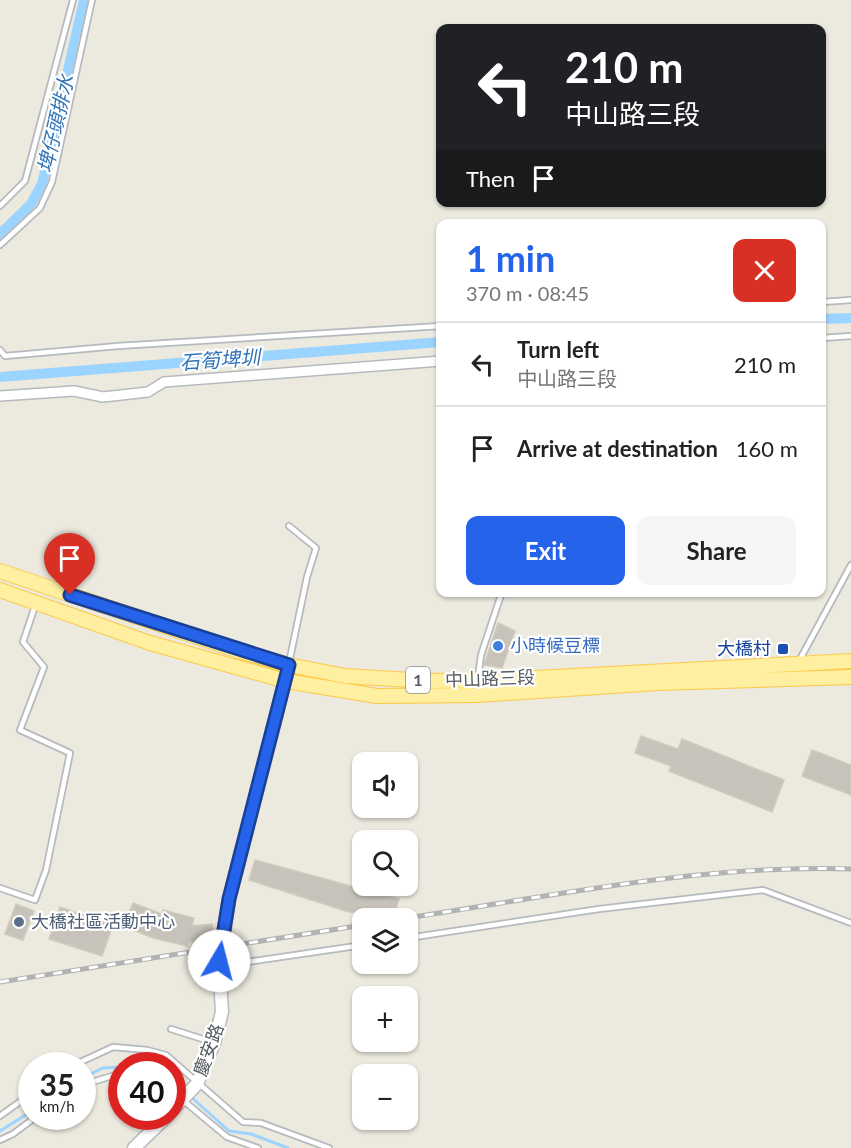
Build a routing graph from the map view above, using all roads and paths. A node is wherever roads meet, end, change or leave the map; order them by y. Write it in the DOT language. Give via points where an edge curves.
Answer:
graph roads {
  1 [pos="73,0"];
  2 [pos="92,0"];
  3 [pos="0,206"];
  4 [pos="0,245"];
  5 [pos="851,300"];
  6 [pos="826,303"];
  7 [pos="436,326"];
  8 [pos="851,336"];
  9 [pos="826,338"];
  10 [pos="0,350"];
  11 [pos="2,356"];
  12 [pos="436,361"];
  13 [pos="0,396"];
  14 [pos="289,526"];
  15 [pos="851,566"];
  16 [pos="0,571"];
  17 [pos="0,591"];
  18 [pos="500,597"];
  19 [pos="36,603"];
  20 [pos="851,661"];
  21 [pos="798,664"];
  22 [pos="289,665"];
  23 [pos="851,677"];
  24 [pos="286,681"];
  25 [pos="477,688"];
  26 [pos="0,888"];
  27 [pos="851,923"];
  28 [pos="418,936"];
  29 [pos="352,947"];
  30 [pos="219,961"];
  31 [pos="171,1029"];
  32 [pos="214,1043"];
  33 [pos="96,1055"];
  34 [pos="197,1084"];
  35 [pos="186,1097"];
  36 [pos="18,1103"];
  37 [pos="186,1103"];
  38 [pos="0,1116"];
  39 [pos="18,1130"];
  40 [pos="152,1130"];
  41 [pos="0,1140"];
  42 [pos="134,1148"];
  43 [pos="258,1148"];
  44 [pos="329,1148"];
  1 -- 3 [label="lane" via="25,181"];
  2 -- 4 [label="lane" via="52,182 40,208"];
  5 -- 6 [label="lane"];
  7 -- 11 [label="lane"];
  8 -- 9 [label="lane"];
  10 -- 11 [label="lane"];
  12 -- 13 [label="street" via="164,382 148,392 103,397 74,391"];
  14 -- 22 [label="lane" via="316,548"];
  15 -- 21 [label="lane"];
  16 -- 22 [label="main road, 中山路三段 / 1"];
  17 -- 19 [label="main road, 中山路三段 / 1"];
  18 -- 25 [label="lane" via="481,655"];
  19 -- 24 [label="main road, 中山路三段 / 1" via="150,643"];
  19 -- 26 [label="lane" via="23,642 44,668 20,730 69,753 46,870 35,900"];
  20 -- 21 [label="main road, 中山路三段 / 1"];
  21 -- 25 [label="main road, 中山路三段 / 1"];
  22 -- 24 [label="street, 慶安路"];
  22 -- 25 [label="main road, 中山路三段 / 1" via="345,676"];
  23 -- 25 [label="main road, 中山路三段 / 1"];
  24 -- 25 [label="main road, 中山路三段 / 1" via="377,696"];
  24 -- 30 [label="street, 慶安路" via="229,899"];
  27 -- 28 [label="lane" via="763,890 599,909"];
  29 -- 30 [label="lane" via="240,963"];
  30 -- 32 [label="street, 慶安路" via="222,1012"];
  31 -- 32 [label="lane"];
  32 -- 34 [label="street, 慶安路"];
  33 -- 34 [label="lane" via="113,1047 166,1055"];
  34 -- 35 [label="street, 慶安路"];
  34 -- 44 [label="lane" via="243,1122 261,1123"];
  36 -- 38 [label="lane"];
  37 -- 43 [label="lane" via="227,1137"];
  39 -- 41 [label="lane"];
  40 -- 42 [label="street"];
}
